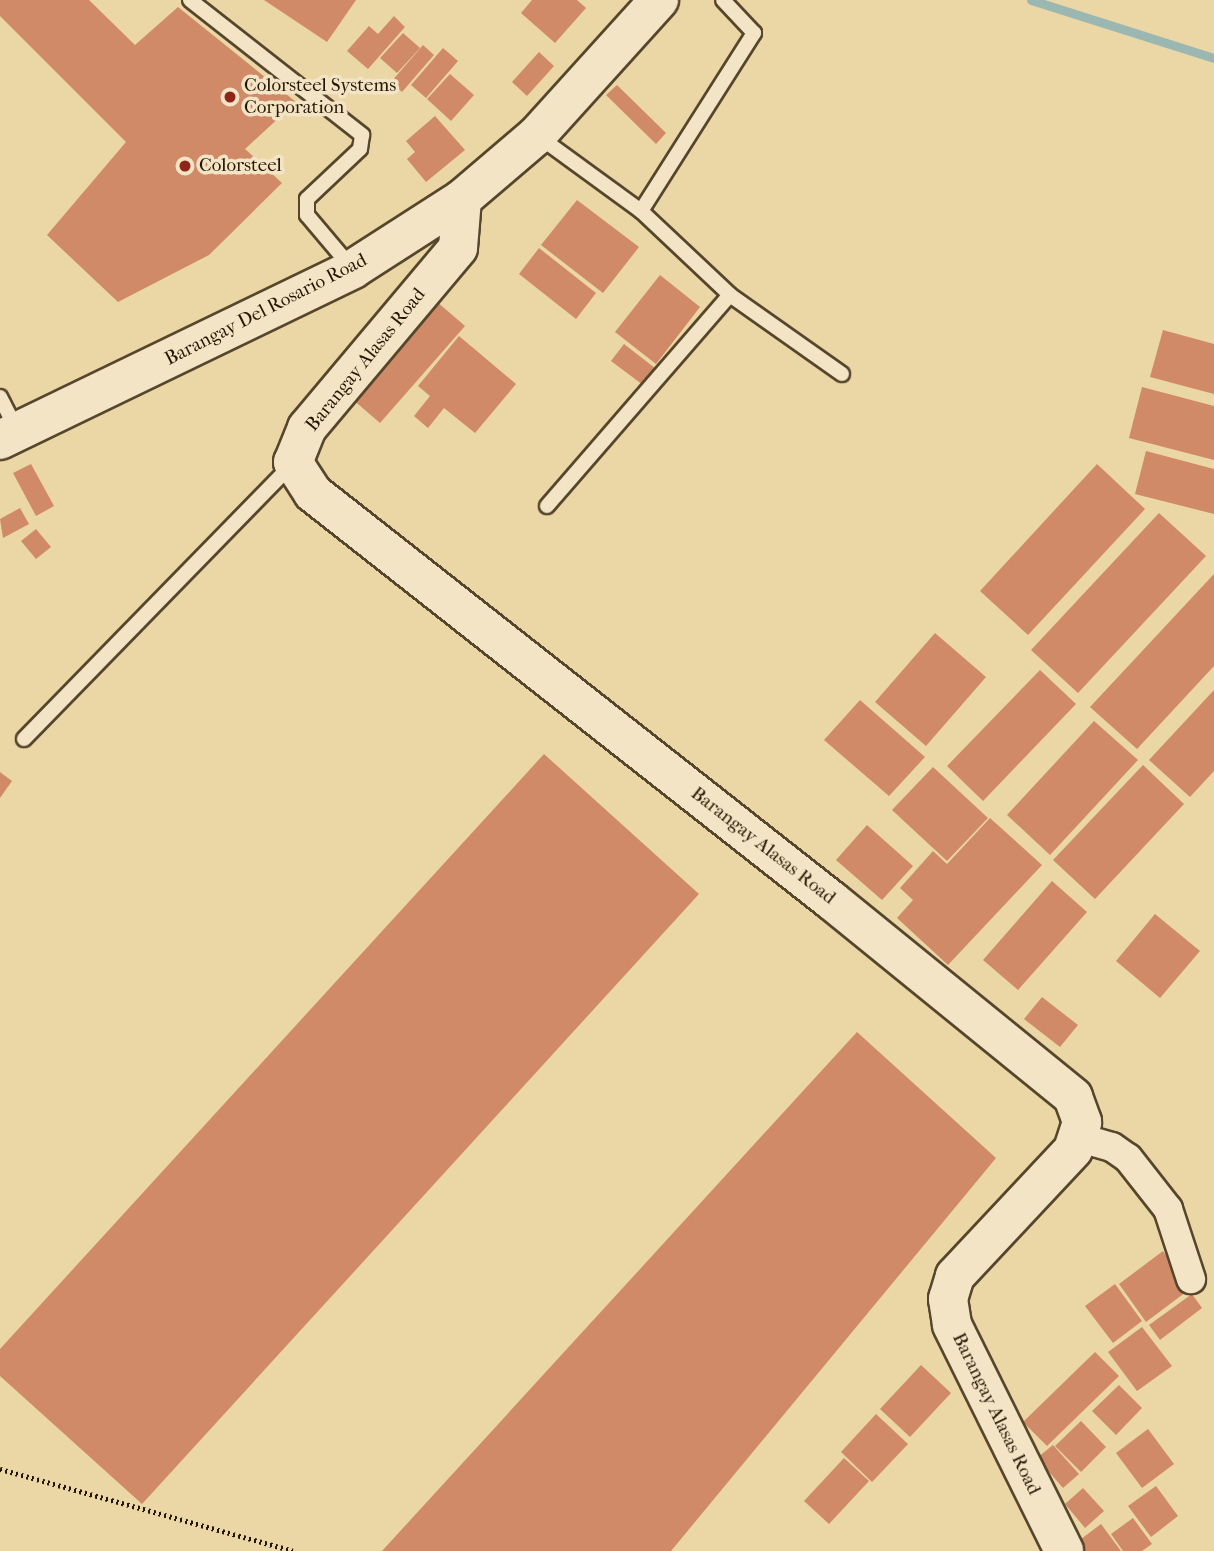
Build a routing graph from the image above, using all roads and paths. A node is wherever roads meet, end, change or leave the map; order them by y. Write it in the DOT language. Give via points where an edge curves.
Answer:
graph roads {
  1 [pos="190,0"];
  2 [pos="659,0"];
  3 [pos="723,0"];
  4 [pos="537,135"];
  5 [pos="462,199"];
  6 [pos="641,211"];
  7 [pos="353,269"];
  8 [pos="730,295"];
  9 [pos="842,374"];
  10 [pos="0,397"];
  11 [pos="9,436"];
  12 [pos="293,462"];
  13 [pos="547,506"];
  14 [pos="24,738"];
  15 [pos="1077,1137"];
  16 [pos="1191,1279"];
  17 [pos="0,1469"];
  18 [pos="293,1551"];
  19 [pos="1064,1551"];
  1 -- 7 [label="lane" via="362,135 360,149 307,199 307,215"];
  2 -- 4 [label="street, Barangay Del Rosario Road"];
  3 -- 6 [label="lane" via="754,33"];
  4 -- 5 [label="street, Barangay Del Rosario Road"];
  4 -- 6 [label="lane"];
  5 -- 7 [label="street, Barangay Del Rosario Road"];
  5 -- 12 [label="street, Barangay Alasas Road" via="458,248 307,428"];
  6 -- 8 [label="lane"];
  7 -- 11 [label="street, Barangay Del Rosario Road"];
  8 -- 9 [label="lane"];
  8 -- 13 [label="lane"];
  10 -- 11 [label="lane"];
  12 -- 14 [label="lane"];
  12 -- 15 [label="street, Barangay Alasas Road" via="313,493 831,900 1073,1097 1082,1122"];
  15 -- 16 [label="street" via="1112,1147 1128,1158 1168,1209"];
  15 -- 19 [label="street, Barangay Alasas Road" via="1073,1150 955,1276 948,1299 952,1325"];
  17 -- 18 [label="path"];
}
